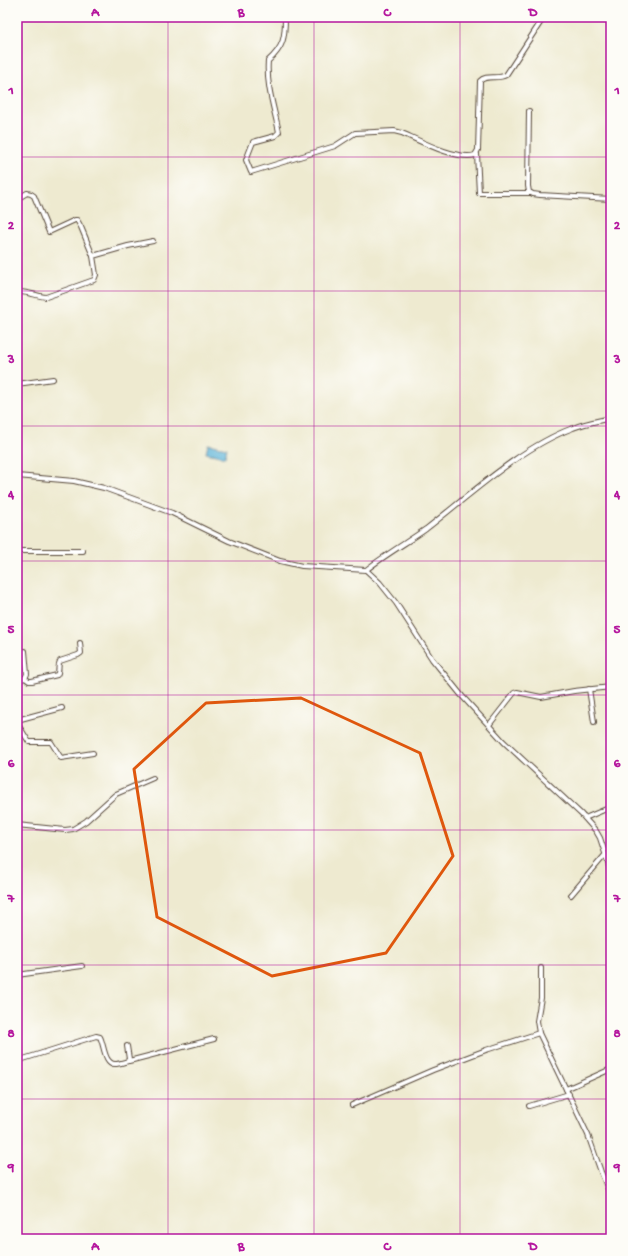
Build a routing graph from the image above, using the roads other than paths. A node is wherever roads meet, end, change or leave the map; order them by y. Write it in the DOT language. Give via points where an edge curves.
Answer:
graph roads {
  1 [pos="285,17"];
  2 [pos="544,17"];
  3 [pos="529,111"];
  4 [pos="477,154"];
  5 [pos="530,193"];
  6 [pos="611,198"];
  7 [pos="17,199"];
  8 [pos="153,241"];
  9 [pos="93,256"];
  10 [pos="17,292"];
  11 [pos="53,379"];
  12 [pos="17,384"];
  13 [pos="611,417"];
  14 [pos="17,476"];
  15 [pos="17,551"];
  16 [pos="83,551"];
  17 [pos="366,570"];
  18 [pos="80,643"];
  19 [pos="25,651"];
  20 [pos="25,678"];
  21 [pos="17,680"];
  22 [pos="611,687"];
  23 [pos="589,689"];
  24 [pos="62,708"];
  25 [pos="17,721"];
  26 [pos="594,722"];
  27 [pos="489,725"];
  28 [pos="93,753"];
  29 [pos="153,778"];
  30 [pos="611,807"];
  31 [pos="585,818"];
  32 [pos="17,825"];
  33 [pos="605,855"];
  34 [pos="611,878"];
  35 [pos="571,895"];
  36 [pos="82,966"];
  37 [pos="541,968"];
  38 [pos="17,975"];
  39 [pos="539,1033"];
  40 [pos="214,1039"];
  41 [pos="127,1046"];
  42 [pos="17,1061"];
  43 [pos="128,1061"];
  44 [pos="611,1069"];
  45 [pos="568,1091"];
  46 [pos="352,1105"];
  47 [pos="529,1106"];
  48 [pos="611,1196"];
  1 -- 4 [label="street" via="285,35 276,53 268,61 267,74 279,132 275,136 253,142 246,160 251,172 335,146 355,133 397,131 454,154"];
  2 -- 4 [label="street" via="506,75 484,78 480,81"];
  3 -- 5 [label="street"];
  4 -- 5 [label="street" via="479,193"];
  5 -- 6 [label="street"];
  7 -- 9 [label="street" via="27,193 34,196 49,232 77,220"];
  8 -- 9 [label="street"];
  9 -- 10 [label="street" via="96,275 94,280 46,297"];
  11 -- 12 [label="street"];
  13 -- 17 [label="street" via="574,427 540,444"];
  14 -- 17 [label="street" via="74,481 104,488 172,513 230,541 280,561 302,566"];
  15 -- 16 [label="street"];
  17 -- 27 [label="street" via="396,603 446,677"];
  18 -- 20 [label="street" via="81,653 60,661 57,675 32,681"];
  19 -- 20 [label="street"];
  20 -- 21 [label="street"];
  22 -- 23 [label="street"];
  23 -- 26 [label="street"];
  23 -- 27 [label="street" via="541,696 514,693"];
  24 -- 25 [label="street"];
  25 -- 28 [label="street" via="30,742 51,742 61,758"];
  27 -- 31 [label="street"];
  29 -- 32 [label="street" via="116,794 86,821 73,829"];
  30 -- 31 [label="street"];
  31 -- 33 [label="street" via="600,838"];
  33 -- 34 [label="street"];
  33 -- 35 [label="street"];
  36 -- 38 [label="street"];
  37 -- 39 [label="street" via="541,998 537,1021"];
  39 -- 45 [label="street"];
  39 -- 46 [label="street" via="434,1070"];
  40 -- 43 [label="street"];
  41 -- 43 [label="street" via="130,1059"];
  42 -- 43 [label="street" via="96,1036 102,1040 109,1061 113,1064"];
  44 -- 45 [label="street"];
  45 -- 47 [label="street"];
  45 -- 48 [label="street"];
}
